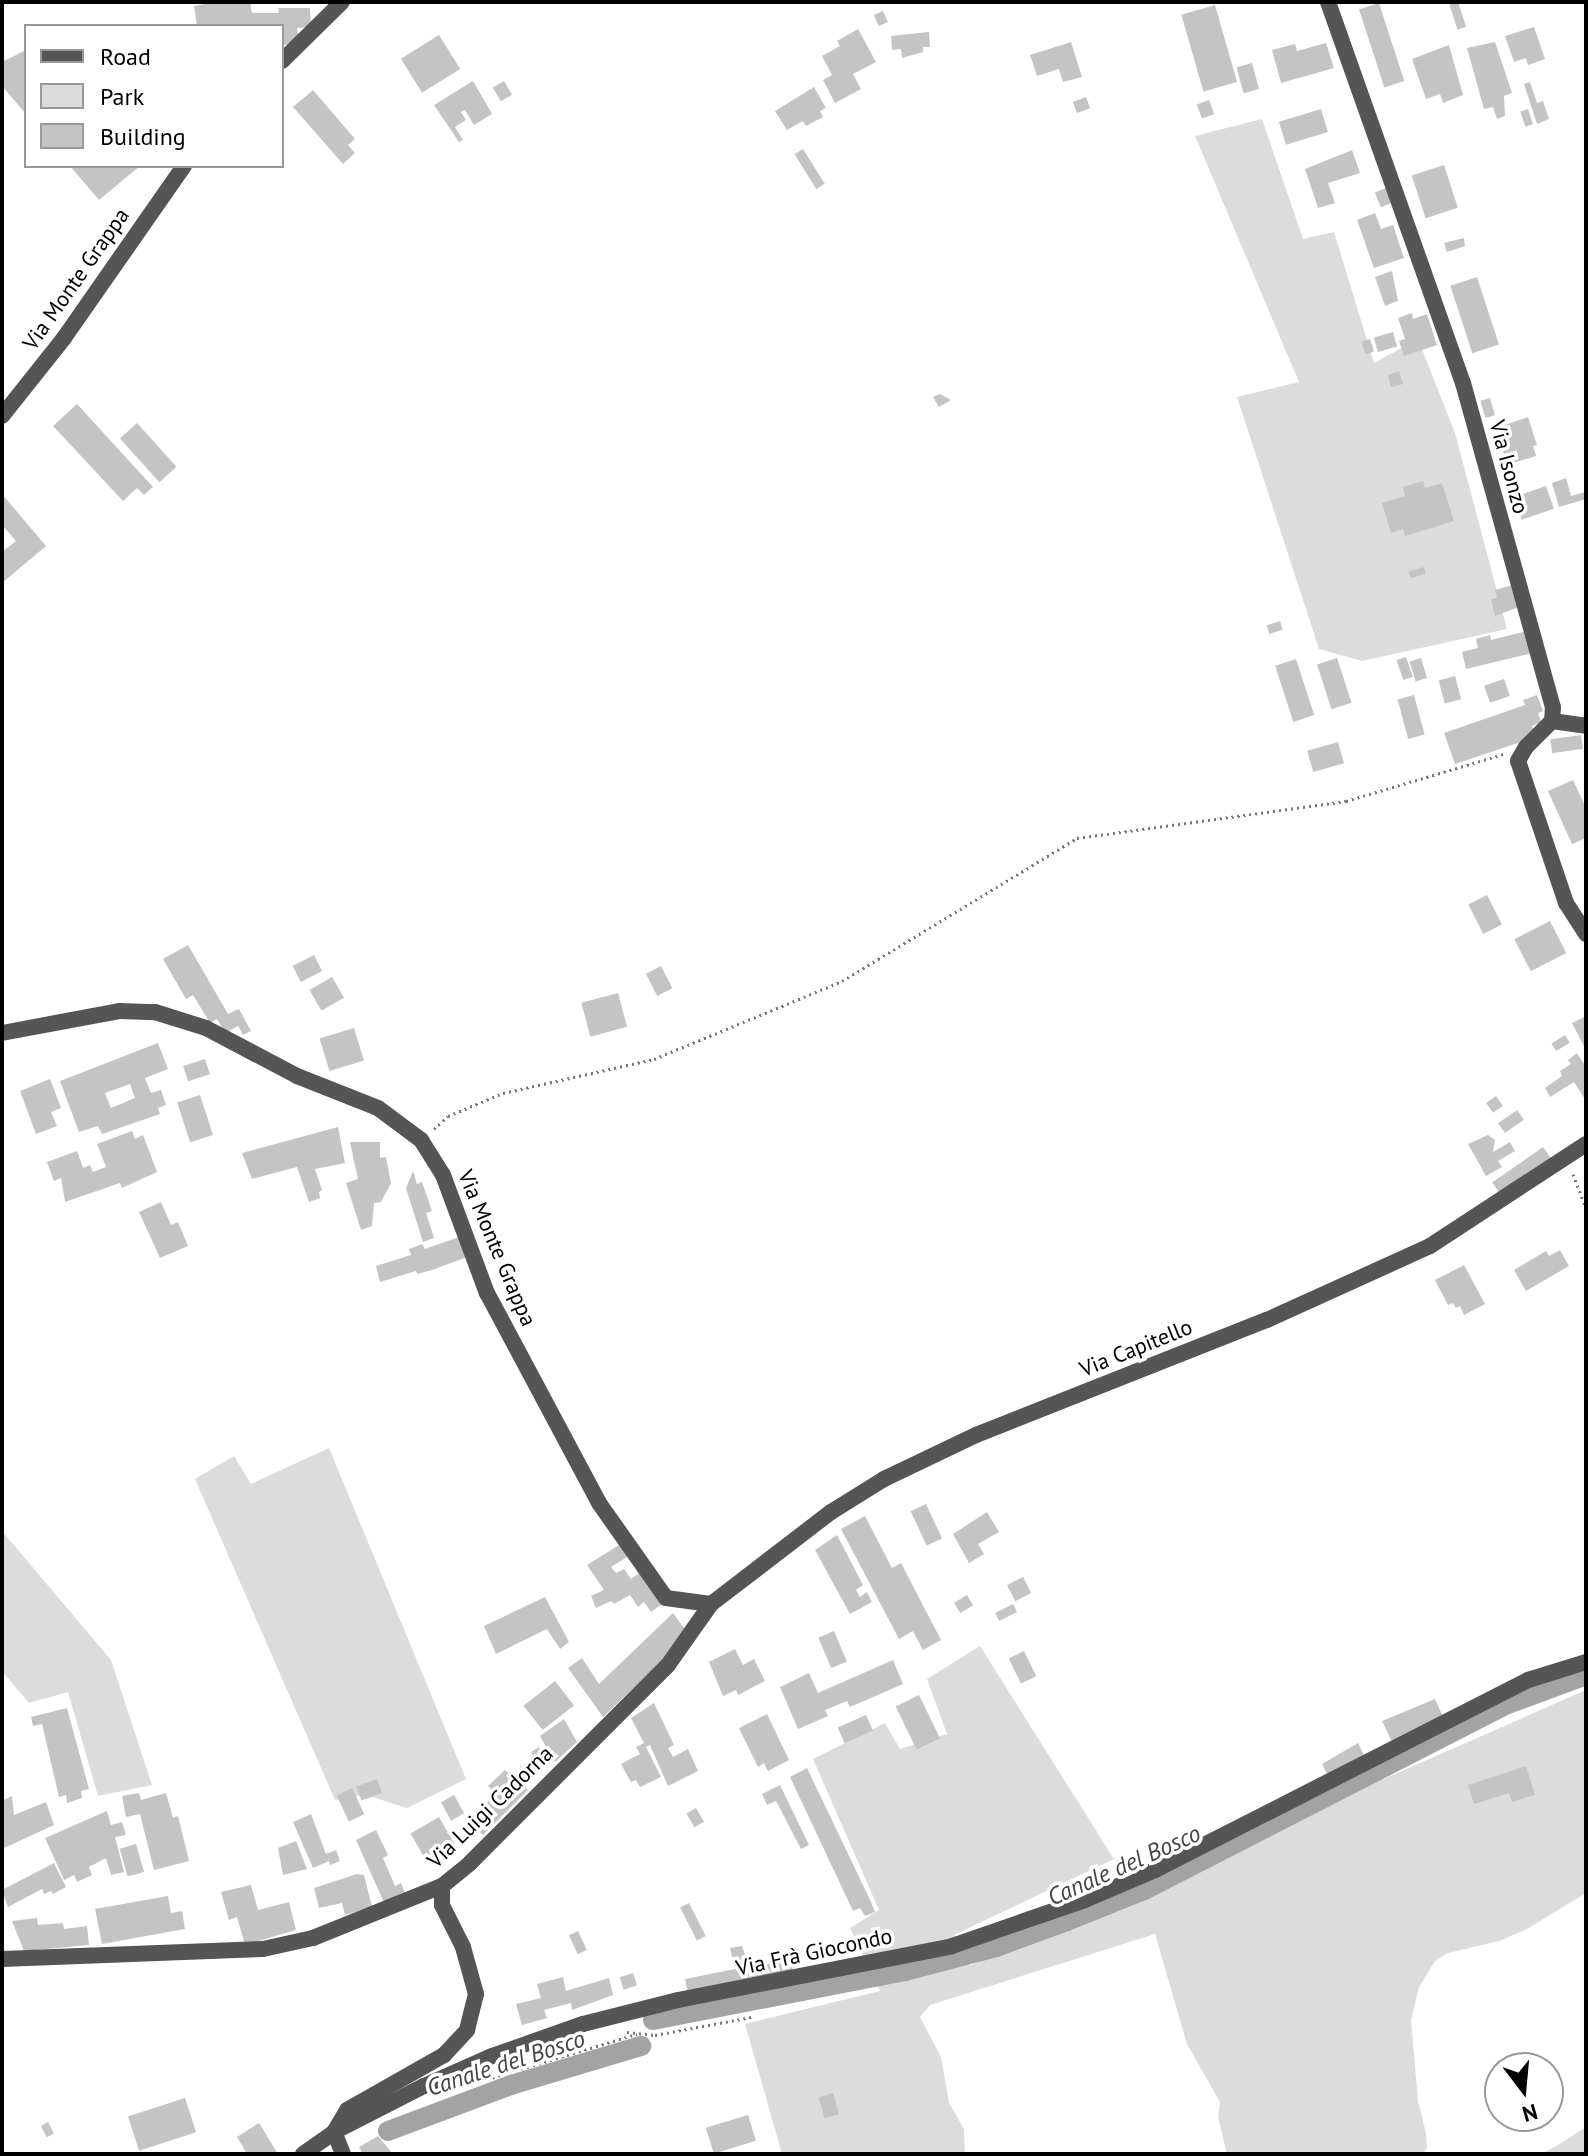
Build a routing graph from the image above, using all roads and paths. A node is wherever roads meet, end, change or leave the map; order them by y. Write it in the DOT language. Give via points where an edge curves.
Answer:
graph roads {
  1 [pos="342,2"];
  2 [pos="1328,2"];
  3 [pos="284,59"];
  4 [pos="183,168"];
  5 [pos="2,416"];
  6 [pos="1552,721"];
  7 [pos="1586,726"];
  8 [pos="1526,747"];
  9 [pos="1586,934"];
  10 [pos="2,1033"];
  11 [pos="421,1140"];
  12 [pos="1586,1144"];
  13 [pos="1571,1154"];
  14 [pos="1586,1208"];
  15 [pos="711,1604"];
  16 [pos="1586,1662"];
  17 [pos="442,1886"];
  18 [pos="2,1959"];
  19 [pos="751,2017"];
  20 [pos="624,2031"];
  21 [pos="637,2034"];
  22 [pos="477,2082"];
  23 [pos="334,2132"];
  24 [pos="303,2154"];
  25 [pos="343,2154"];
  1 -- 3 [label="street"];
  2 -- 6 [label="street, Via Isonzo" via="1463,383 1553,707"];
  4 -- 5 [label="street, Via Monte Grappa" via="64,338"];
  6 -- 7 [label="street"];
  6 -- 8 [label="street"];
  8 -- 9 [label="street" via="1518,761 1566,903"];
  8 -- 11 [label="path" via="1346,801 1077,838 842,981 654,1059 503,1093 448,1116"];
  10 -- 11 [label="street, Via Monte Grappa" via="119,1011 155,1012 206,1028 297,1076 378,1108"];
  11 -- 15 [label="street, Via Monte Grappa" via="443,1175 487,1293 599,1503 666,1598"];
  12 -- 13 [label="street, Via Capitello"];
  13 -- 14 [label="path" via="1574,1183"];
  13 -- 15 [label="street, Via Capitello" via="1430,1246 1267,1320 976,1435 884,1479 802,1531"];
  15 -- 17 [label="street, Via Luigi Cadorna" via="668,1665"];
  16 -- 23 [label="street, Via Frà Giocondo" via="1528,1680 1155,1870 1007,1928 882,1962 678,2000 583,2024 492,2056"];
  17 -- 18 [label="street, Via Luigi Cadorna" via="313,1938 263,1949"];
  17 -- 23 [label="street" via="442,1905 463,1947 476,1994 467,2030 444,2055 355,2104"];
  19 -- 21 [label="path"];
  20 -- 21 [label="path"];
  21 -- 22 [label="path"];
  23 -- 24 [label="street, Via Frà Giocondo"];
  23 -- 25 [label="street"];
}
